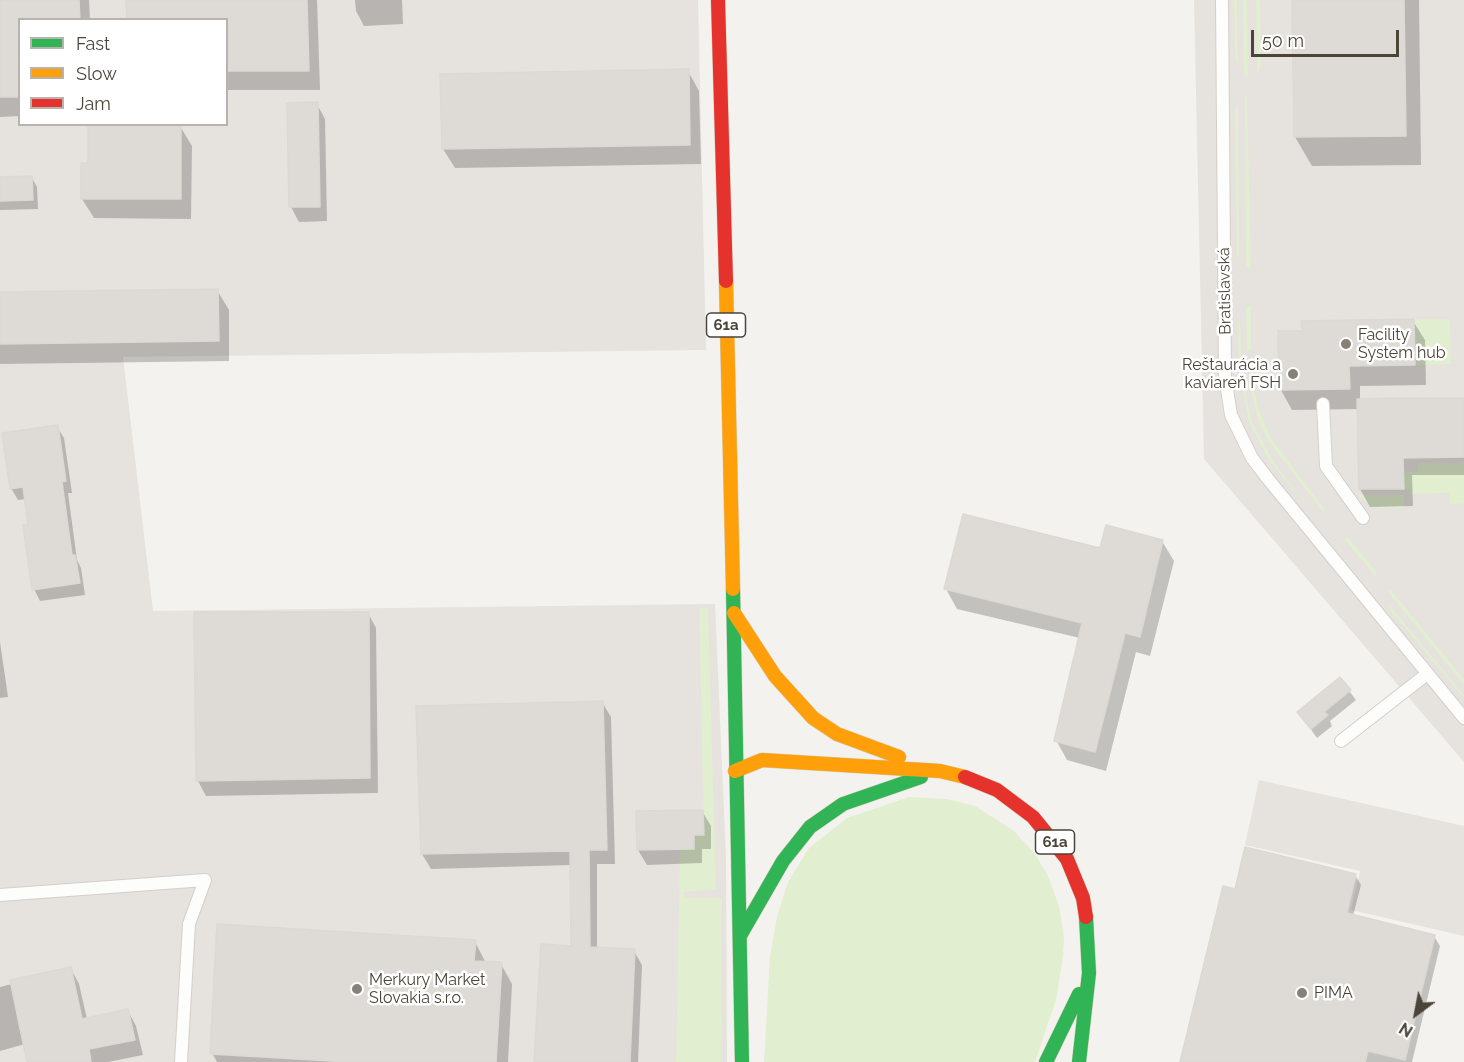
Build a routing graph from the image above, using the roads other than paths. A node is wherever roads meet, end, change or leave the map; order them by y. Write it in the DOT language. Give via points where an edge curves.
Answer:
graph roads {
  1 [pos="718,0"];
  2 [pos="1222,0"];
  3 [pos="1323,404"];
  4 [pos="1363,518"];
  5 [pos="734,613"];
  6 [pos="1427,674"];
  7 [pos="1464,718"];
  8 [pos="1341,741"];
  9 [pos="735,771"];
  10 [pos="940,771"];
  11 [pos="834,779"];
  12 [pos="753,780"];
  13 [pos="0,896"];
  14 [pos="741,934"];
  15 [pos="1089,974"];
  16 [pos="1097,1035"];
  17 [pos="181,1062"];
  18 [pos="742,1062"];
  19 [pos="1046,1062"];
  20 [pos="1066,1062"];
  21 [pos="1079,1062"];
  1 -- 5 [label="main road, 61a"];
  2 -- 6 [label="lane, Bratislavská" via="1226,376 1232,415 1252,458"];
  3 -- 4 [label="lane" via="1326,466"];
  5 -- 9 [label="main road, 61a"];
  5 -- 10 [label="main road, 61a" via="775,676 813,718 864,746"];
  6 -- 7 [label="lane, Bratislavská"];
  6 -- 8 [label="lane"];
  9 -- 10 [label="main road, 61a" via="762,760"];
  9 -- 12 [label="main road"];
  9 -- 14 [label="main road, 61a"];
  10 -- 11 [label="main road, 61a"];
  10 -- 14 [label="main road" via="852,800 810,827 783,861"];
  10 -- 15 [label="main road, 61a" via="996,790 1033,817 1056,844 1067,859 1083,898"];
  13 -- 17 [label="lane" via="205,880 189,924"];
  14 -- 18 [label="main road, 61a"];
  15 -- 16 [label="main road, 61a"];
  15 -- 19 [label="main road, 61a"];
  15 -- 20 [label="main road, 61a"];
  15 -- 21 [label="main road, 61a"];
}
